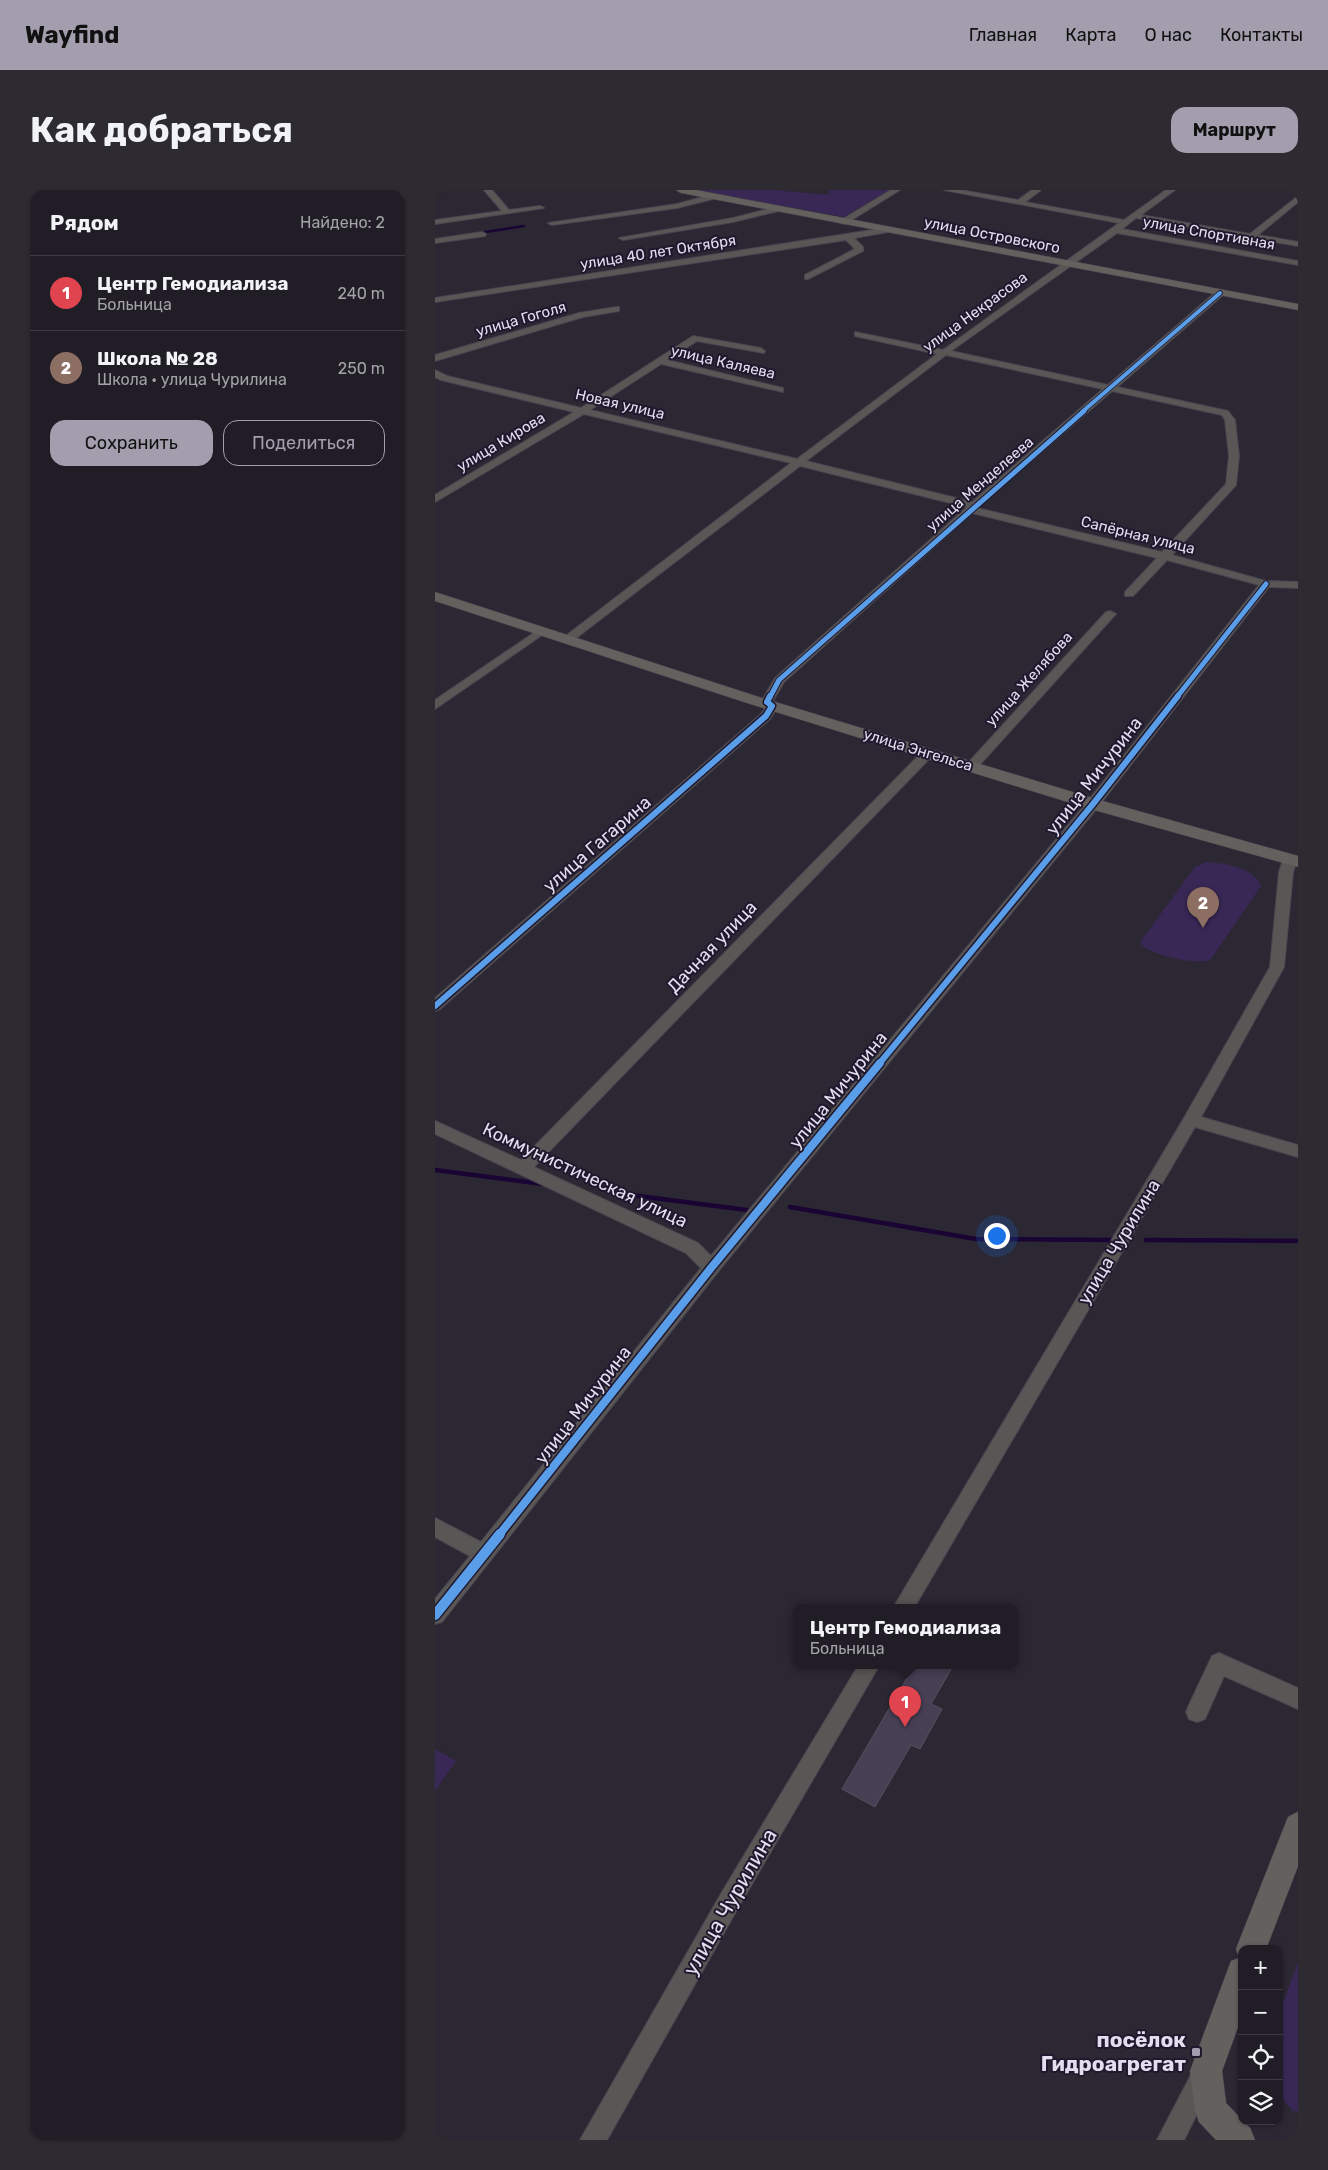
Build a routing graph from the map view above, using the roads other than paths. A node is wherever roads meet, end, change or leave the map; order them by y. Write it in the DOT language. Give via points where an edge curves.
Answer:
graph roads {
  1 [pos="488,190"];
  2 [pos="681,190"];
  3 [pos="896,190"];
  4 [pos="948,190"];
  5 [pos="1037,190"];
  6 [pos="1171,190"];
  7 [pos="714,196"];
  8 [pos="1298,198"];
  9 [pos="1019,203"];
  10 [pos="540,208"];
  11 [pos="776,209"];
  12 [pos="507,212"];
  13 [pos="1135,216"];
  14 [pos="595,217"];
  15 [pos="435,222"];
  16 [pos="841,222"];
  17 [pos="1124,222"];
  18 [pos="606,223"];
  19 [pos="552,224"];
  20 [pos="885,230"];
  21 [pos="1115,230"];
  22 [pos="481,234"];
  23 [pos="620,236"];
  24 [pos="1252,236"];
  25 [pos="848,237"];
  26 [pos="435,241"];
  27 [pos="1298,244"];
  28 [pos="630,246"];
  29 [pos="1298,263"];
  30 [pos="1065,264"];
  31 [pos="808,277"];
  32 [pos="1220,293"];
  33 [pos="435,300"];
  34 [pos="1298,307"];
  35 [pos="616,309"];
  36 [pos="858,334"];
  37 [pos="761,352"];
  38 [pos="943,352"];
  39 [pos="435,358"];
  40 [pos="659,361"];
  41 [pos="435,373"];
  42 [pos="444,378"];
  43 [pos="435,382"];
  44 [pos="1109,389"];
  45 [pos="779,390"];
  46 [pos="582,411"];
  47 [pos="800,462"];
  48 [pos="435,499"];
  49 [pos="972,508"];
  50 [pos="1164,556"];
  51 [pos="1266,584"];
  52 [pos="1298,585"];
  53 [pos="1129,594"];
  54 [pos="435,596"];
  55 [pos="1110,614"];
  56 [pos="541,631"];
  57 [pos="567,640"];
  58 [pos="767,702"];
  59 [pos="435,705"];
  60 [pos="928,753"];
  61 [pos="971,766"];
  62 [pos="1093,804"];
  63 [pos="1294,861"];
  64 [pos="435,1006"];
  65 [pos="1191,1120"];
  66 [pos="435,1127"];
  67 [pos="1298,1152"];
  68 [pos="523,1168"];
  69 [pos="711,1268"];
  70 [pos="435,1527"];
  71 [pos="484,1554"];
  72 [pos="905,1604"];
  73 [pos="435,1615"];
  74 [pos="867,1669"];
  75 [pos="1298,1699"];
  76 [pos="1197,1712"];
  77 [pos="1298,1826"];
  78 [pos="1253,1945"];
  79 [pos="1238,1983"];
  80 [pos="1206,2071"];
  81 [pos="593,2140"];
  82 [pos="1170,2140"];
  83 [pos="1238,2140"];
  1 -- 12 [label="street"];
  2 -- 7 [label="main road, улица Островского"];
  3 -- 16 [label="street"];
  4 -- 9 [label="street"];
  5 -- 9 [label="street"];
  6 -- 13 [label="street, улица Некрасова"];
  7 -- 11 [label="main road, улица Островского"];
  7 -- 14 [label="street" via="677,206"];
  8 -- 24 [label="street"];
  9 -- 17 [label="street"];
  10 -- 12 [label="street"];
  11 -- 16 [label="main road, улица Островского"];
  11 -- 23 [label="street" via="733,220"];
  12 -- 15 [label="street"];
  13 -- 17 [label="street, улица Некрасова"];
  13 -- 24 [label="street, улица Спортивная"];
  14 -- 18 [label="street"];
  14 -- 19 [label="street"];
  16 -- 20 [label="main road, улица Островского"];
  17 -- 21 [label="street, улица Некрасова"];
  20 -- 25 [label="street, улица 40 лет Октября"];
  20 -- 30 [label="main road, улица Островского"];
  21 -- 29 [label="street, улица Спортивная"];
  21 -- 30 [label="street, улица Некрасова"];
  22 -- 26 [label="street"];
  23 -- 28 [label="street"];
  24 -- 27 [label="street, улица Спортивная"];
  25 -- 31 [label="street" via="860,249"];
  25 -- 33 [label="street, улица 40 лет Октября"];
  30 -- 32 [label="main road, улица Островского"];
  30 -- 38 [label="street, улица Некрасова"];
  32 -- 34 [label="main road, улица Островского"];
  32 -- 44 [label="street, улица Менделеева"];
  35 -- 39 [label="street, улица Гоголя" via="582,315"];
  36 -- 38 [label="street"];
  37 -- 40 [label="street, улица Каляева" via="696,338"];
  38 -- 44 [label="street"];
  38 -- 47 [label="street, улица Некрасова"];
  40 -- 45 [label="street, улица Каляева"];
  40 -- 46 [label="street, улица Каляева"];
  41 -- 42 [label="street, Новая улица"];
  42 -- 43 [label="street"];
  42 -- 46 [label="street, Новая улица"];
  44 -- 49 [label="street, улица Менделеева"];
  44 -- 50 [label="street" via="1225,413 1230,420 1234,456 1231,484"];
  46 -- 47 [label="street, Новая улица"];
  46 -- 48 [label="street, улица Кирова"];
  47 -- 49 [label="street, Сапёрная улица"];
  47 -- 57 [label="street"];
  49 -- 50 [label="street, Сапёрная улица"];
  49 -- 58 [label="street, улица Менделеева" via="779,680"];
  50 -- 51 [label="street, Сапёрная улица"];
  50 -- 53 [label="street"];
  51 -- 52 [label="street, Сапёрная улица"];
  51 -- 62 [label="street, улица Мичурина"];
  54 -- 56 [label="main road, улица Энгельса"];
  55 -- 61 [label="street, улица Желябова"];
  56 -- 57 [label="main road, улица Энгельса"];
  56 -- 59 [label="street"];
  57 -- 58 [label="main road, улица Энгельса"];
  58 -- 60 [label="main road, улица Энгельса"];
  58 -- 64 [label="street, улица Гагарина" via="772,706 766,716"];
  60 -- 61 [label="main road, улица Энгельса"];
  60 -- 68 [label="street, Дачная улица"];
  61 -- 62 [label="main road, улица Энгельса"];
  62 -- 63 [label="main road, улица Энгельса"];
  62 -- 69 [label="street, улица Мичурина"];
  63 -- 65 [label="street, улица Чурилина" via="1286,872 1277,967"];
  65 -- 67 [label="street"];
  65 -- 72 [label="street, улица Чурилина"];
  66 -- 68 [label="street, Коммунистическая улица"];
  68 -- 69 [label="street, Коммунистическая улица" via="692,1248"];
  69 -- 71 [label="street, улица Мичурина"];
  70 -- 71 [label="street"];
  71 -- 73 [label="street, улица Мичурина"];
  74 -- 81 [label="street, улица Чурилина"];
  75 -- 76 [label="street" via="1219,1663"];
  77 -- 78 [label="main road"];
  79 -- 80 [label="main road"];
  80 -- 82 [label="street"];
  80 -- 83 [label="main road" via="1211,2110"];
}
